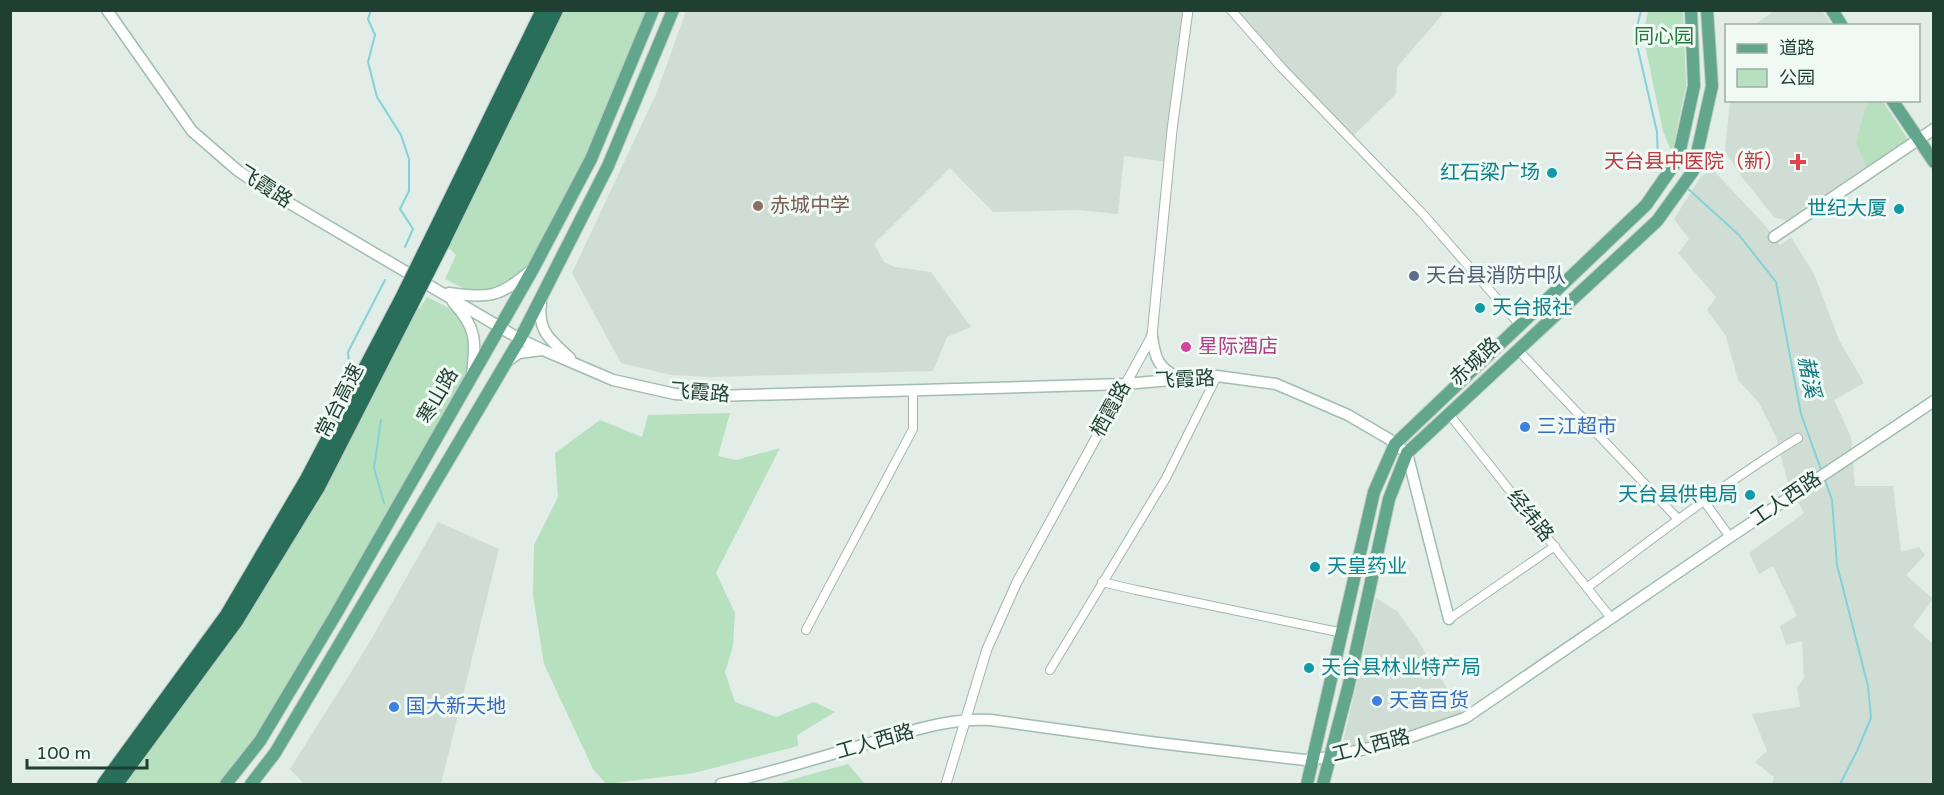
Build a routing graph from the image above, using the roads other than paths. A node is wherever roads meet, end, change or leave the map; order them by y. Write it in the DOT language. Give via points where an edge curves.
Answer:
graph roads {
  1 [pos="106,10"];
  2 [pos="543,10"];
  3 [pos="556,10"];
  4 [pos="653,10"];
  5 [pos="673,10"];
  6 [pos="1188,10"];
  7 [pos="1231,10"];
  8 [pos="1691,10"];
  9 [pos="1707,10"];
  10 [pos="1832,10"];
  11 [pos="1841,24"];
  12 [pos="1893,102"];
  13 [pos="1934,129"];
  14 [pos="1918,140"];
  15 [pos="1934,162"];
  16 [pos="1774,237"];
  17 [pos="438,239"];
  18 [pos="533,269"];
  19 [pos="1561,286"];
  20 [pos="444,293"];
  21 [pos="541,298"];
  22 [pos="1573,298"];
  23 [pos="406,303"];
  24 [pos="1520,325"];
  25 [pos="501,327"];
  26 [pos="1152,336"];
  27 [pos="520,339"];
  28 [pos="1517,349"];
  29 [pos="543,350"];
  30 [pos="507,362"];
  31 [pos="580,366"];
  32 [pos="1217,376"];
  33 [pos="471,378"];
  34 [pos="1179,379"];
  35 [pos="1125,384"];
  36 [pos="913,390"];
  37 [pos="1934,401"];
  38 [pos="1449,414"];
  39 [pos="1798,438"];
  40 [pos="1395,444"];
  41 [pos="1407,453"];
  42 [pos="1704,501"];
  43 [pos="1678,519"];
  44 [pos="1730,537"];
  45 [pos="1555,546"];
  46 [pos="1102,582"];
  47 [pos="1355,582"];
  48 [pos="1370,586"];
  49 [pos="1588,587"];
  50 [pos="1611,618"];
  51 [pos="1449,619"];
  52 [pos="806,630"];
  53 [pos="1343,633"];
  54 [pos="1050,670"];
  55 [pos="966,719"];
  56 [pos="1330,757"];
  57 [pos="1313,759"];
  58 [pos="104,784"];
  59 [pos="116,784"];
  60 [pos="226,784"];
  61 [pos="251,784"];
  62 [pos="721,784"];
  63 [pos="946,784"];
  64 [pos="1308,784"];
  65 [pos="1323,784"];
  1 -- 20 [label="main road, 飞霞路" via="192,131 214,152 262,187"];
  2 -- 17 [label="highway, 常台高速"];
  3 -- 17 [label="highway, 常台高速"];
  4 -- 18 [label="main road, 寒山路" via="591,159"];
  5 -- 21 [label="main road" via="609,166"];
  6 -- 26 [label="street, 栖霞路"];
  7 -- 24 [label="street" via="1422,213"];
  8 -- 19 [label="main road, 赤城路" via="1694,86 1678,159 1646,205"];
  9 -- 22 [label="main road, 赤城路" via="1712,86 1693,171 1657,221"];
  10 -- 11 [label="main road"];
  12 -- 14 [label="main road"];
  13 -- 14 [label="main road"];
  14 -- 15 [label="main road"];
  14 -- 16 [label="main road"];
  17 -- 23 [label="highway, 常台高速, bridge"];
  18 -- 20 [label="main road" via="492,296"];
  18 -- 25 [label="main road, 寒山路"];
  19 -- 22 [label="main road"];
  19 -- 24 [label="main road, 赤城路"];
  20 -- 25 [label="main road, 飞霞路"];
  20 -- 33 [label="main road" via="467,317 476,346"];
  21 -- 27 [label="main road"];
  21 -- 31 [label="main road" via="542,328"];
  22 -- 28 [label="main road, 赤城路"];
  23 -- 58 [label="highway, 常台高速" via="227,615"];
  23 -- 59 [label="highway, 常台高速" via="318,487 236,621"];
  24 -- 40 [label="main road, 赤城路"];
  25 -- 27 [label="main road, 飞霞路"];
  25 -- 33 [label="main road, 寒山路"];
  26 -- 34 [label="main road" via="1154,355 1164,371"];
  26 -- 35 [label="street, 栖霞路"];
  27 -- 29 [label="main road, 飞霞路"];
  27 -- 30 [label="main road"];
  28 -- 38 [label="main road, 赤城路"];
  28 -- 43 [label="street"];
  29 -- 30 [label="main road" via="519,353"];
  29 -- 31 [label="main road, 飞霞路"];
  30 -- 61 [label="main road" via="275,753"];
  31 -- 36 [label="main road, 飞霞路" via="613,380 685,394"];
  32 -- 34 [label="main road, 飞霞路"];
  32 -- 40 [label="main road, 飞霞路" via="1276,384 1348,415"];
  32 -- 46 [label="street" via="1166,478"];
  33 -- 60 [label="main road, 寒山路" via="260,741"];
  34 -- 35 [label="main road, 飞霞路"];
  35 -- 36 [label="main road, 飞霞路"];
  35 -- 55 [label="street, 栖霞路" via="1017,582 987,649"];
  36 -- 52 [label="street" via="914,429"];
  37 -- 44 [label="main road, 工人西路"];
  38 -- 41 [label="main road, 赤城路"];
  38 -- 45 [label="street, 经纬路"];
  39 -- 42 [label="street"];
  40 -- 41 [label="main road, 飞霞路"];
  40 -- 47 [label="main road, 赤城路" via="1374,492"];
  41 -- 48 [label="main road, 赤城路" via="1389,499"];
  41 -- 51 [label="main road"];
  42 -- 43 [label="street"];
  42 -- 44 [label="street"];
  43 -- 49 [label="street"];
  44 -- 50 [label="main road, 工人西路"];
  45 -- 49 [label="street, 经纬路"];
  45 -- 51 [label="street"];
  46 -- 53 [label="street"];
  46 -- 54 [label="street"];
  47 -- 48 [label="main road"];
  47 -- 53 [label="main road, 赤城路"];
  48 -- 56 [label="main road, 赤城路"];
  49 -- 50 [label="street, 经纬路"];
  50 -- 56 [label="main road, 工人西路" via="1465,718 1396,742"];
  53 -- 57 [label="main road, 赤城路"];
  55 -- 57 [label="main road, 工人西路"];
  55 -- 62 [label="main road, 工人西路" via="935,724"];
  55 -- 63 [label="street, 栖霞路"];
  56 -- 57 [label="main road, 工人西路"];
  56 -- 65 [label="main road, 赤城路"];
  57 -- 64 [label="main road, 赤城路"];
}
